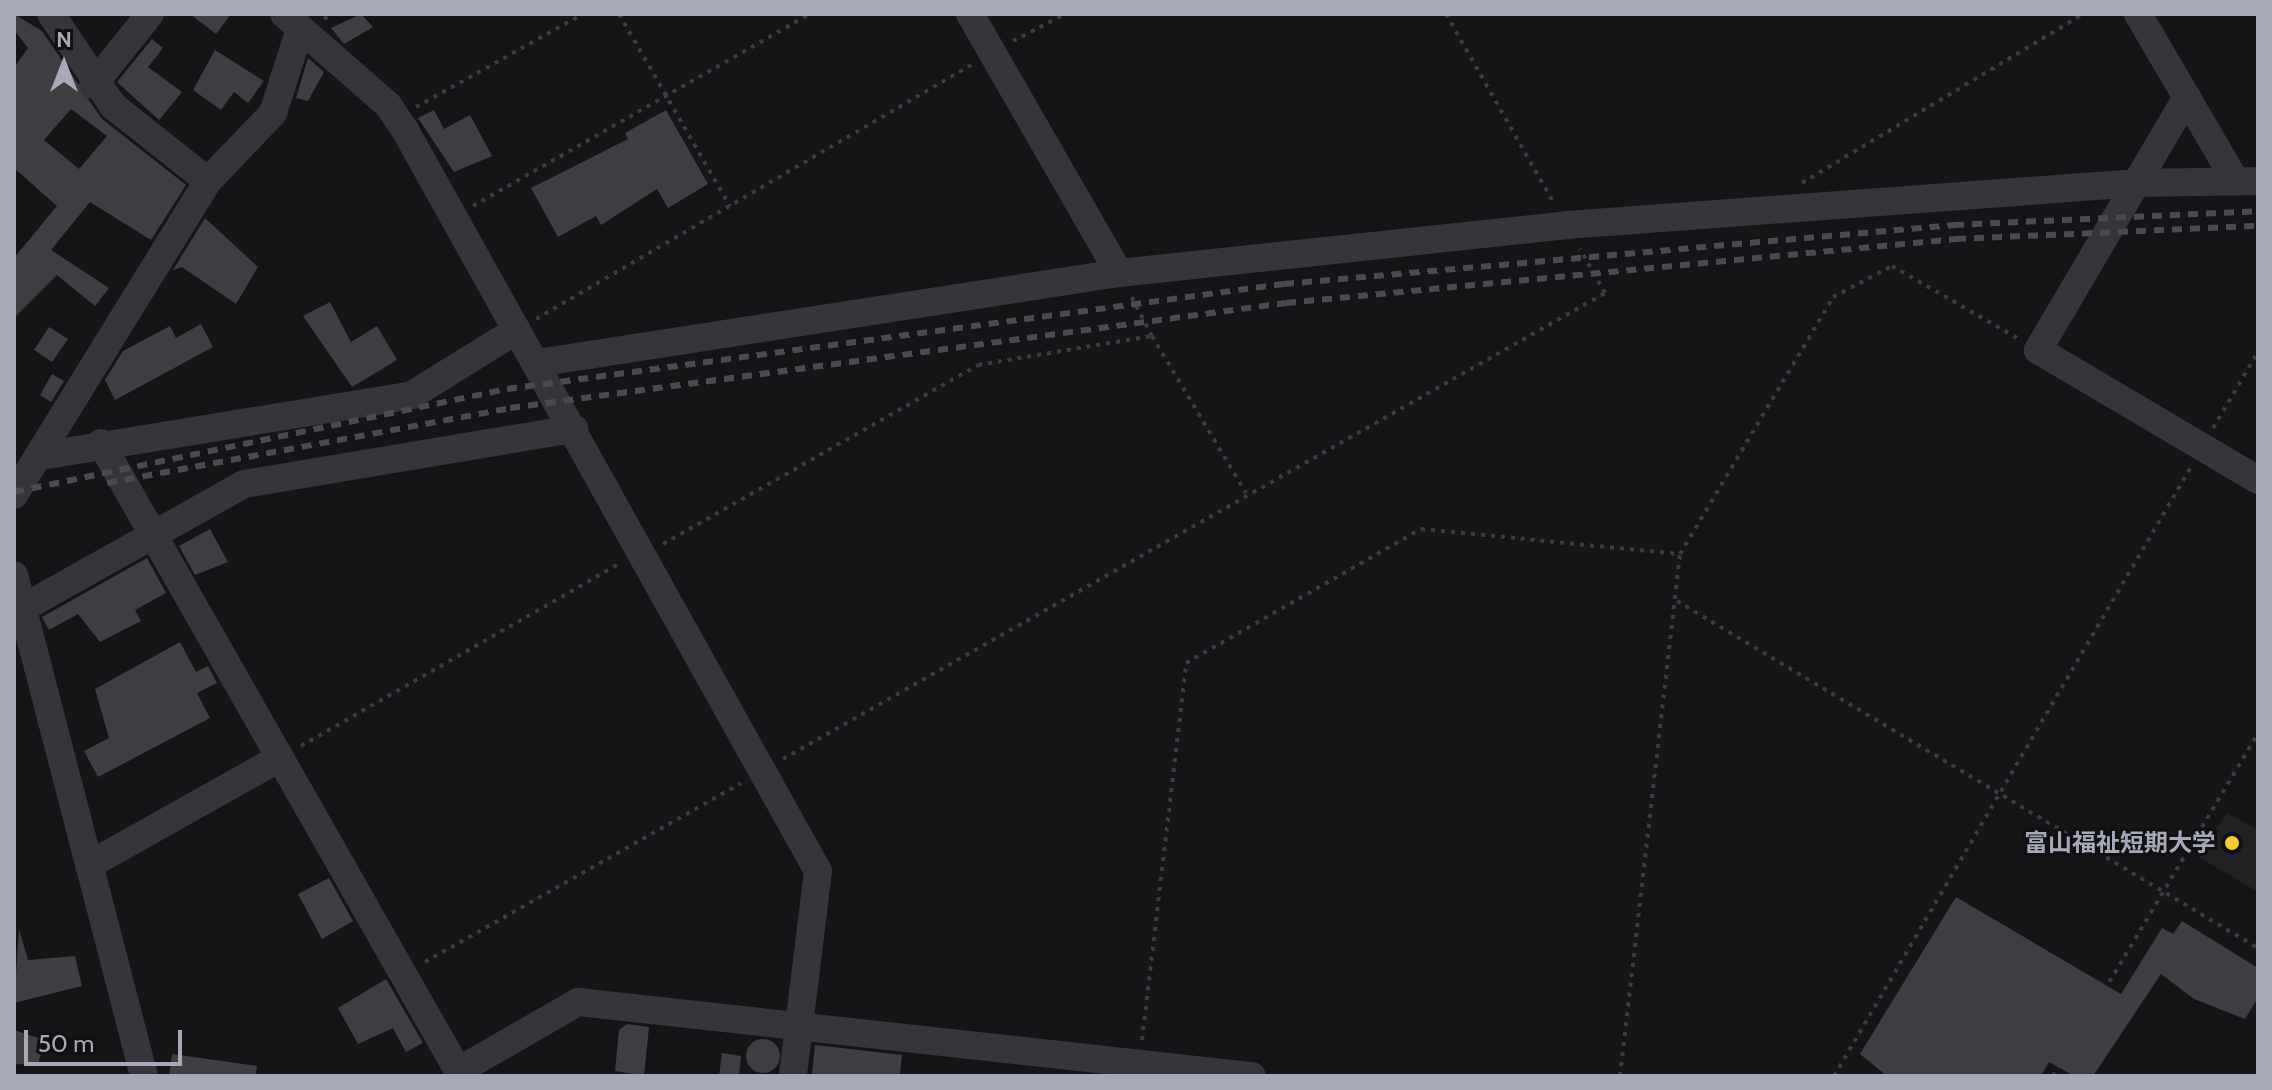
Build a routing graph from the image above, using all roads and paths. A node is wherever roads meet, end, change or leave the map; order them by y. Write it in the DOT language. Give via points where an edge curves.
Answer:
graph roads {
  1 [pos="51,14"];
  2 [pos="150,14"];
  3 [pos="583,14"];
  4 [pos="619,14"];
  5 [pos="810,14"];
  6 [pos="970,14"];
  7 [pos="1065,14"];
  8 [pos="1446,14"];
  9 [pos="2083,14"];
  10 [pos="2138,14"];
  11 [pos="292,23"];
  12 [pos="992,53"];
  13 [pos="93,85"];
  14 [pos="666,96"];
  15 [pos="2187,97"];
  16 [pos="395,115"];
  17 [pos="208,181"];
  18 [pos="2247,181"];
  19 [pos="2137,183"];
  20 [pos="1799,185"];
  21 [pos="730,206"];
  22 [pos="453,217"];
  23 [pos="1567,225"];
  24 [pos="1119,273"];
  25 [pos="517,330"];
  26 [pos="1152,336"];
  27 [pos="2038,350"];
  28 [pos="2258,352"];
  29 [pos="537,363"];
  30 [pos="574,429"];
  31 [pos="101,443"];
  32 [pos="2202,447"];
  33 [pos="41,456"];
  34 [pos="2258,480"];
  35 [pos="1246,493"];
  36 [pos="14,495"];
  37 [pos="152,536"];
  38 [pos="639,553"];
  39 [pos="1680,554"];
  40 [pos="14,575"];
  41 [pos="1677,601"];
  42 [pos="23,608"];
  43 [pos="2258,733"];
  44 [pos="278,759"];
  45 [pos="766,769"];
  46 [pos="1997,795"];
  47 [pos="89,865"];
  48 [pos="2163,893"];
  49 [pos="2258,948"];
  50 [pos="402,975"];
  51 [pos="799,1025"];
  52 [pos="1140,1062"];
  53 [pos="460,1073"];
  54 [pos="144,1076"];
  55 [pos="793,1076"];
  56 [pos="1252,1076"];
  57 [pos="1620,1076"];
  58 [pos="1834,1076"];
  59 [pos="2053,1076"];
  1 -- 13 [label="street"];
  2 -- 13 [label="street"];
  3 -- 16 [label="path"];
  4 -- 14 [label="path"];
  5 -- 14 [label="path"];
  6 -- 12 [label="street"];
  7 -- 12 [label="path"];
  8 -- 23 [label="path"];
  9 -- 20 [label="path"];
  10 -- 15 [label="street"];
  11 -- 16 [label="street"];
  11 -- 17 [label="street" via="273,113"];
  12 -- 21 [label="path"];
  12 -- 24 [label="street"];
  13 -- 17 [label="street"];
  14 -- 21 [label="path"];
  14 -- 22 [label="path"];
  15 -- 18 [label="street"];
  15 -- 19 [label="street"];
  16 -- 22 [label="street"];
  17 -- 33 [label="street"];
  18 -- 19 [label="street"];
  19 -- 23 [label="street"];
  19 -- 27 [label="street"];
  21 -- 25 [label="path"];
  22 -- 25 [label="street"];
  23 -- 24 [label="street"];
  23 -- 35 [label="path" via="1605,293"];
  24 -- 26 [label="path"];
  24 -- 29 [label="street"];
  25 -- 29 [label="street"];
  25 -- 31 [label="street" via="412,395"];
  26 -- 35 [label="path"];
  26 -- 38 [label="path" via="978,365"];
  27 -- 32 [label="street"];
  27 -- 39 [label="path" via="1892,266 1833,297"];
  28 -- 32 [label="path"];
  29 -- 30 [label="street"];
  30 -- 37 [label="street" via="244,484"];
  30 -- 38 [label="street"];
  31 -- 33 [label="street"];
  31 -- 37 [label="street"];
  32 -- 34 [label="street"];
  32 -- 46 [label="path"];
  33 -- 36 [label="street"];
  35 -- 45 [label="path"];
  37 -- 42 [label="street"];
  37 -- 44 [label="street"];
  38 -- 44 [label="path"];
  38 -- 45 [label="street"];
  39 -- 41 [label="path"];
  39 -- 52 [label="path" via="1421,529 1186,663"];
  40 -- 42 [label="street"];
  41 -- 46 [label="path"];
  41 -- 57 [label="path"];
  42 -- 47 [label="street"];
  43 -- 48 [label="path"];
  44 -- 47 [label="street"];
  44 -- 50 [label="street"];
  45 -- 50 [label="path"];
  45 -- 51 [label="street" via="818,871"];
  46 -- 48 [label="path"];
  46 -- 58 [label="path"];
  47 -- 54 [label="street"];
  48 -- 49 [label="path"];
  48 -- 59 [label="path"];
  50 -- 53 [label="street"];
  51 -- 52 [label="street"];
  51 -- 53 [label="street" via="578,1002"];
  51 -- 55 [label="street"];
  52 -- 56 [label="street"];
}
